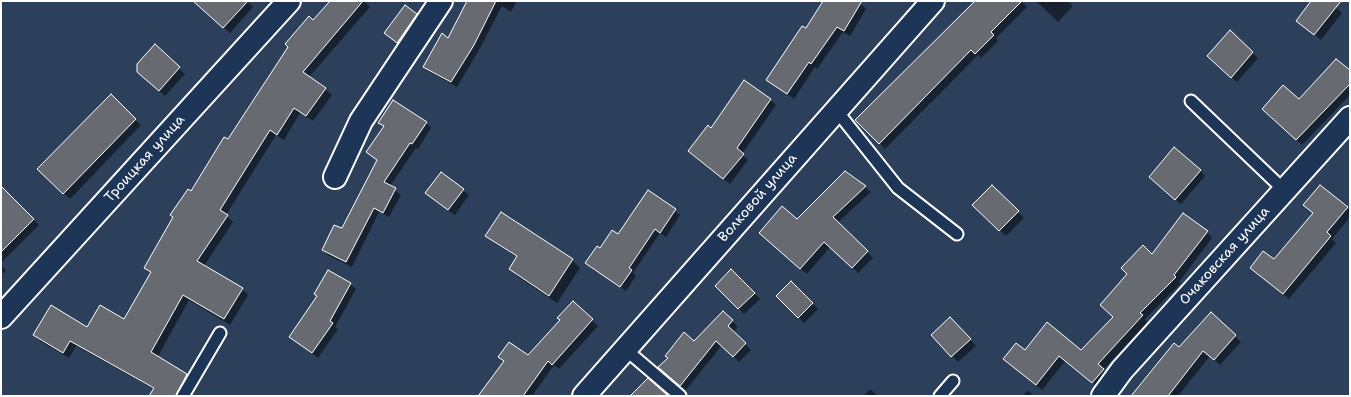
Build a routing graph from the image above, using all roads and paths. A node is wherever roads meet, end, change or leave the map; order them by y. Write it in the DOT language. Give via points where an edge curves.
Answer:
graph roads {
  1 [pos="441,1"];
  2 [pos="933,1"];
  3 [pos="286,3"];
  4 [pos="1191,101"];
  5 [pos="836,110"];
  6 [pos="1350,118"];
  7 [pos="335,177"];
  8 [pos="1284,190"];
  9 [pos="957,234"];
  10 [pos="1,317"];
  11 [pos="220,333"];
  12 [pos="625,349"];
  13 [pos="953,380"];
  14 [pos="182,396"];
  15 [pos="584,396"];
  16 [pos="680,396"];
  17 [pos="940,396"];
  18 [pos="1103,396"];
  1 -- 7 [label="street" via="361,120"];
  2 -- 5 [label="street, Волковой улица"];
  3 -- 10 [label="street, Троицкая улица"];
  4 -- 8 [label="lane"];
  5 -- 9 [label="lane" via="898,188"];
  5 -- 12 [label="street, Волковой улица"];
  6 -- 8 [label="street, Очаковская улица"];
  8 -- 18 [label="street, Очаковская улица" via="1122,370"];
  11 -- 14 [label="lane"];
  12 -- 15 [label="street, Волковой улица"];
  12 -- 16 [label="lane"];
  13 -- 17 [label="lane"];
}
